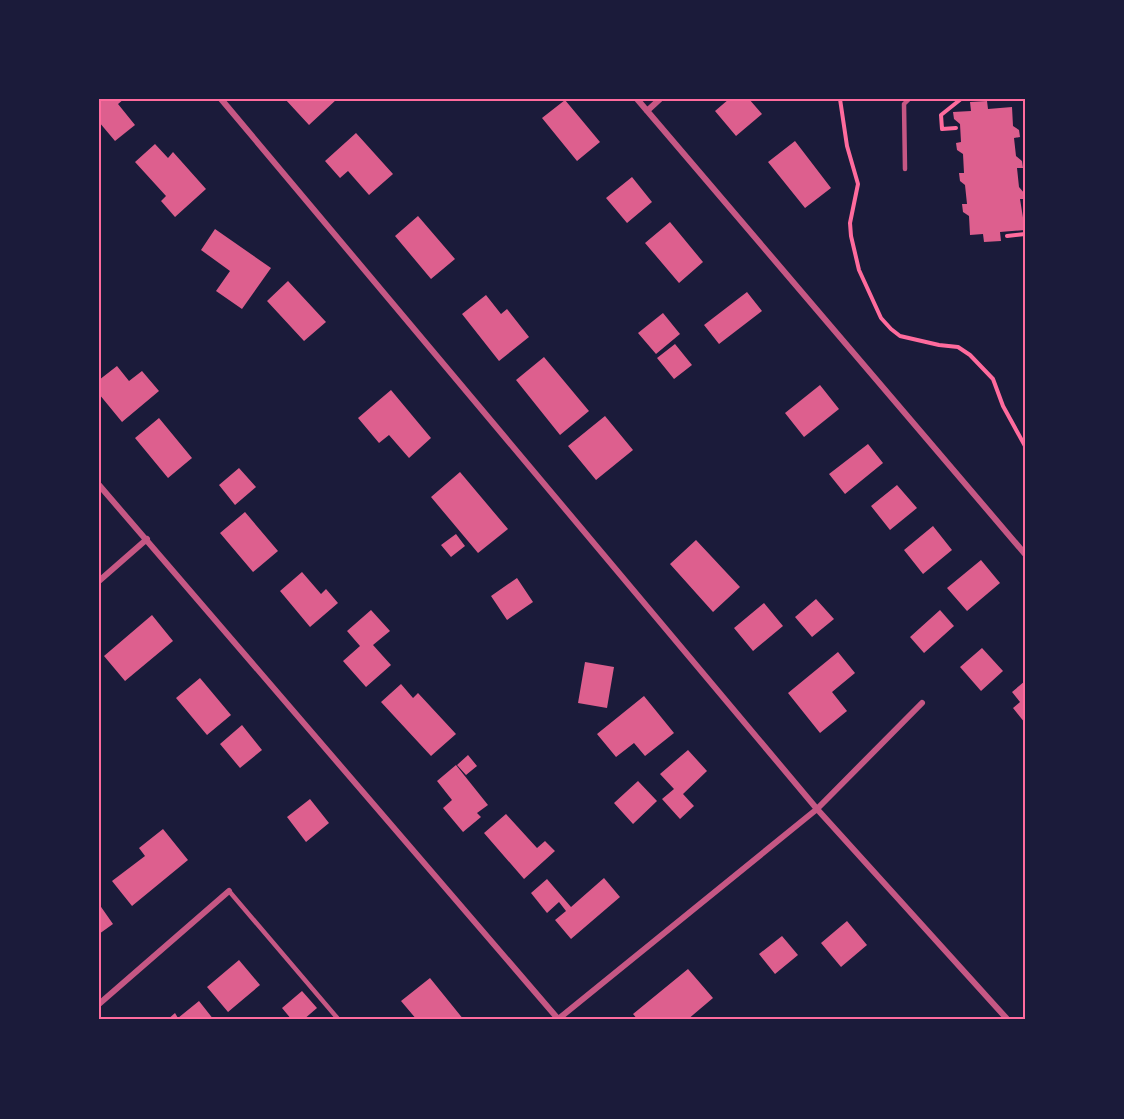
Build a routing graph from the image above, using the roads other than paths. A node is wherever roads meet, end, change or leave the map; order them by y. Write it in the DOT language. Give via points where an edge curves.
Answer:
graph roads {
  1 [pos="221,99"];
  2 [pos="637,99"];
  3 [pos="660,99"];
  4 [pos="909,99"];
  5 [pos="647,111"];
  6 [pos="905,169"];
  7 [pos="99,485"];
  8 [pos="147,539"];
  9 [pos="1025,555"];
  10 [pos="99,581"];
  11 [pos="922,703"];
  12 [pos="817,809"];
  13 [pos="229,891"];
  14 [pos="99,1004"];
  15 [pos="339,1020"];
  16 [pos="558,1020"];
  17 [pos="1008,1020"];
  1 -- 12 [label="street"];
  2 -- 5 [label="street"];
  3 -- 5 [label="street"];
  4 -- 6 [label="lane" via="904,104"];
  5 -- 9 [label="street"];
  7 -- 8 [label="street"];
  8 -- 10 [label="street"];
  8 -- 16 [label="street"];
  11 -- 12 [label="street"];
  12 -- 16 [label="street"];
  12 -- 17 [label="street"];
  13 -- 14 [label="street"];
  13 -- 15 [label="lane"];
}
